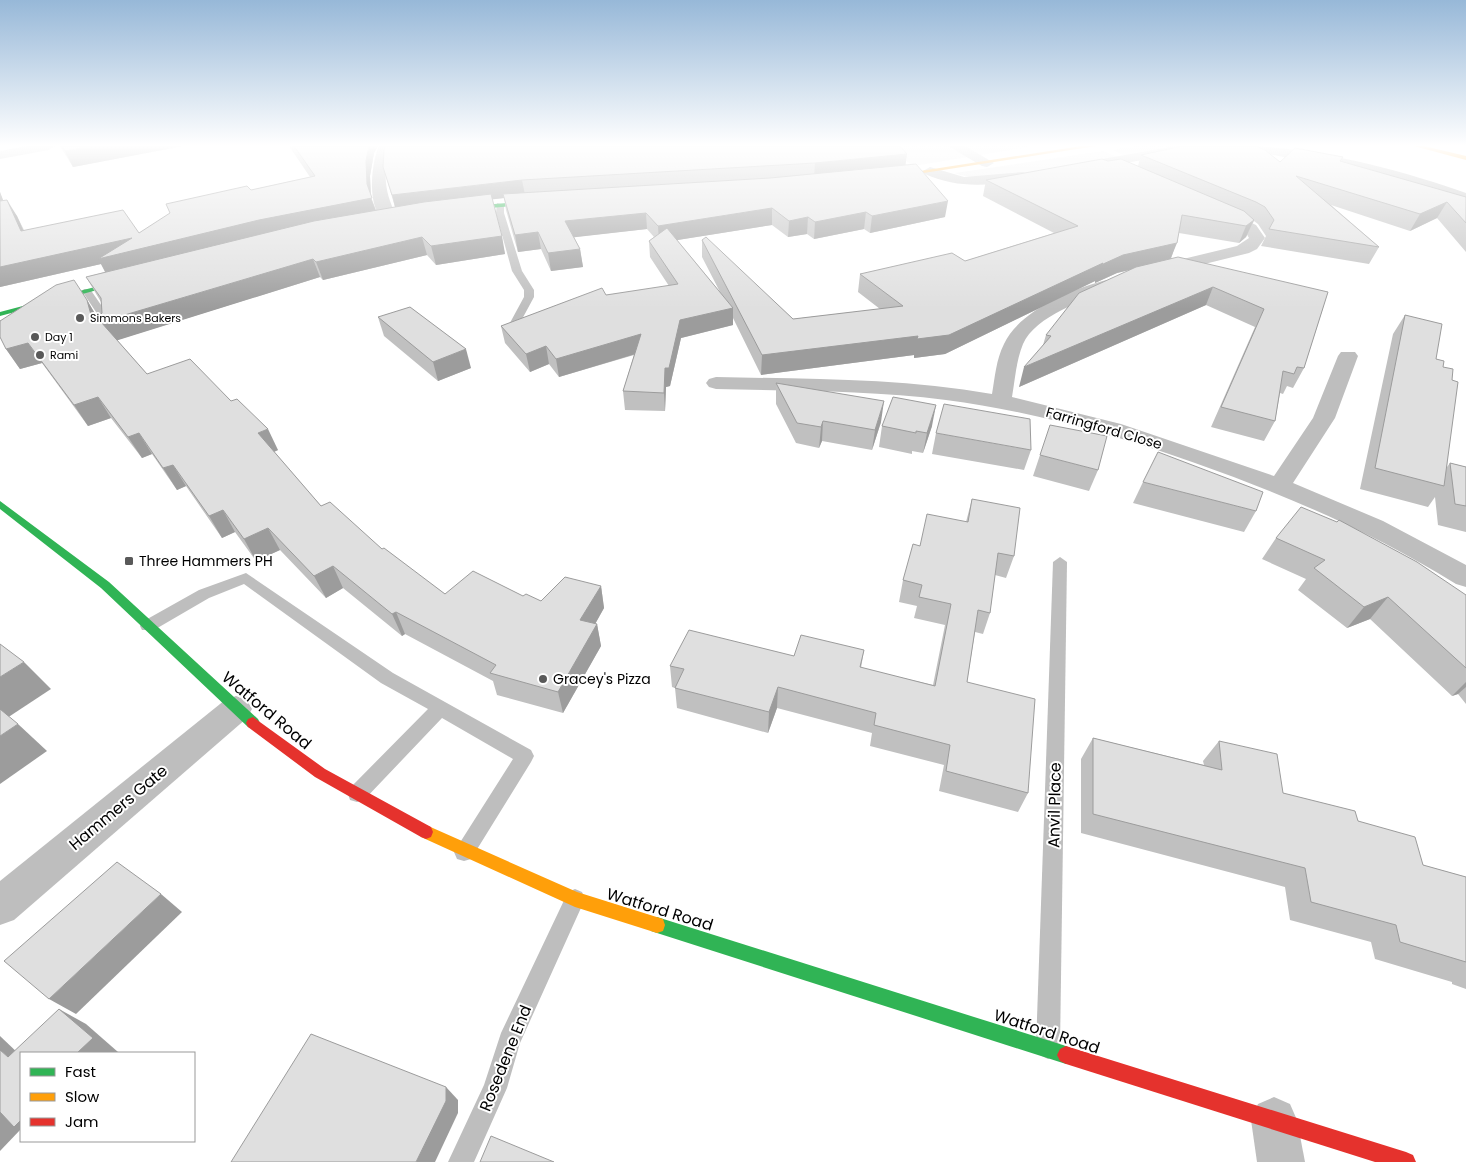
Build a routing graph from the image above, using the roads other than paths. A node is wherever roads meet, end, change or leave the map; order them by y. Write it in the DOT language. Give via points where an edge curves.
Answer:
graph roads {
  1 [pos="382,200"];
  2 [pos="560,201"];
  3 [pos="1200,204"];
  4 [pos="500,205"];
  5 [pos="445,211"];
  6 [pos="390,218"];
  7 [pos="1142,274"];
  8 [pos="137,278"];
  9 [pos="1123,279"];
  10 [pos="87,291"];
  11 [pos="0,314"];
  12 [pos="108,331"];
  13 [pos="509,334"];
  14 [pos="1348,356"];
  15 [pos="716,383"];
  16 [pos="1001,401"];
  17 [pos="1280,485"];
  18 [pos="0,504"];
  19 [pos="1060,562"];
  20 [pos="1466,576"];
  21 [pos="148,626"];
  22 [pos="440,708"];
  23 [pos="236,709"];
  24 [pos="358,794"];
  25 [pos="464,852"];
  26 [pos="575,899"];
  27 [pos="0,906"];
  28 [pos="1048,1048"];
  29 [pos="1277,1141"];
  30 [pos="461,1162"];
  31 [pos="1406,1162"];
  1 -- 6 [label="street"];
  2 -- 4 [label="main road"];
  3 -- 7 [label="street" via="1251,228 1257,238 1243,250"];
  4 -- 5 [label="main road"];
  4 -- 13 [label="lane" via="517,271 529,290 529,297"];
  8 -- 10 [label="main road"];
  9 -- 16 [label="street" via="1077,298 1024,327 1012,348"];
  10 -- 11 [label="main road"];
  10 -- 12 [label="lane" via="105,318"];
  14 -- 17 [label="street" via="1324,418"];
  15 -- 16 [label="street, Farringford Close" via="876,388"];
  16 -- 17 [label="street, Farringford Close" via="1107,426"];
  17 -- 20 [label="street, Farringford Close" via="1378,528"];
  18 -- 21 [label="main road, Watford Road" via="105,585"];
  19 -- 28 [label="lane, Anvil Place"];
  21 -- 22 [label="lane" via="204,594 246,578 387,678"];
  21 -- 23 [label="main road, Watford Road"];
  22 -- 24 [label="lane"];
  22 -- 25 [label="lane" via="524,756"];
  23 -- 24 [label="main road, Watford Road" via="286,750"];
  23 -- 27 [label="street, Hammers Gate"];
  24 -- 25 [label="main road, Watford Road"];
  25 -- 26 [label="main road, Watford Road"];
  26 -- 28 [label="main road, Watford Road"];
  26 -- 30 [label="lane, Rosedene End" via="509,1041 495,1088"];
  28 -- 29 [label="main road, Watford Road"];
  29 -- 31 [label="main road, Watford Road"];
}
